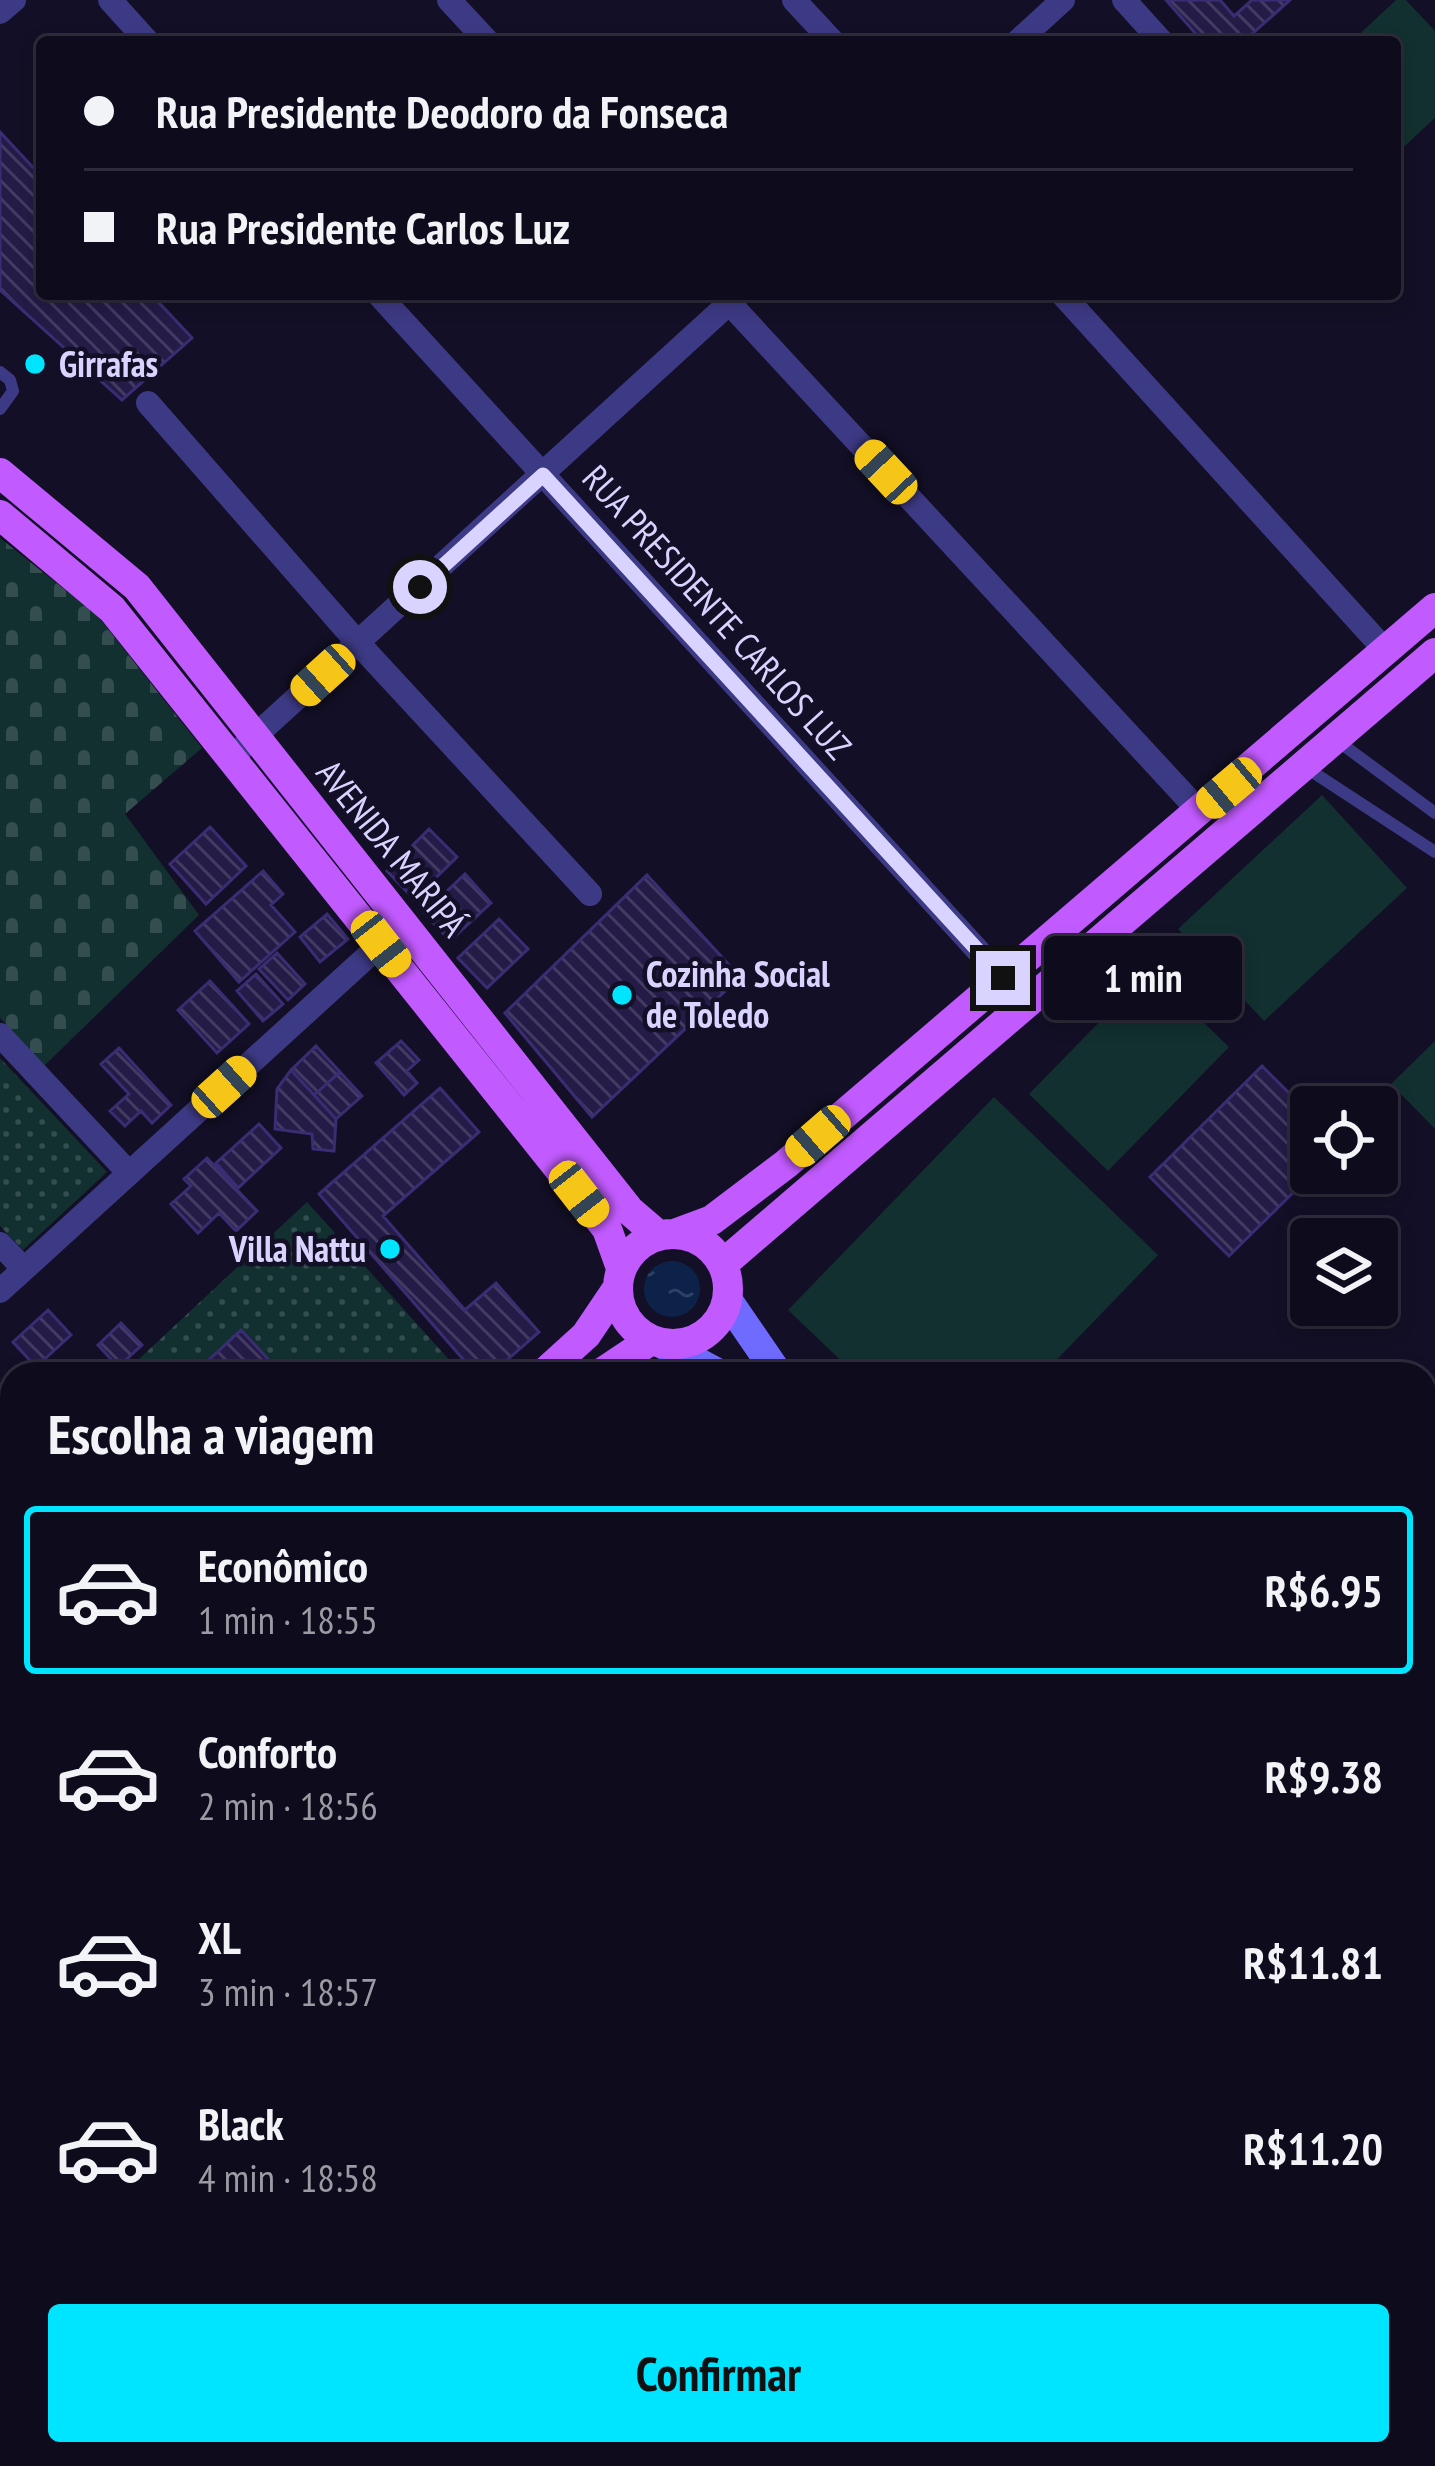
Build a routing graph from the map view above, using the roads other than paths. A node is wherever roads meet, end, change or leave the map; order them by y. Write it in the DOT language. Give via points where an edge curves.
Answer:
graph roads {
  1 [pos="14,0"];
  2 [pos="110,0"];
  3 [pos="449,0"];
  4 [pos="794,0"];
  5 [pos="1063,0"];
  6 [pos="1124,0"];
  7 [pos="0,12"];
  8 [pos="143,36"];
  9 [pos="482,36"];
  10 [pos="827,36"];
  11 [pos="1024,36"];
  12 [pos="1157,36"];
  13 [pos="383,300"];
  14 [pos="727,300"];
  15 [pos="733,300"];
  16 [pos="1066,300"];
  17 [pos="0,372"];
  18 [pos="148,403"];
  19 [pos="0,409"];
  20 [pos="0,473"];
  21 [pos="543,475"];
  22 [pos="0,515"];
  23 [pos="1430,635"];
  24 [pos="358,643"];
  25 [pos="1385,650"];
  26 [pos="1335,739"];
  27 [pos="243,747"];
  28 [pos="1304,766"];
  29 [pos="1435,813"];
  30 [pos="1194,817"];
  31 [pos="1210,846"];
  32 [pos="1435,852"];
  33 [pos="590,894"];
  34 [pos="381,944"];
  35 [pos="1003,978"];
  36 [pos="452,1008"];
  37 [pos="0,1035"];
  38 [pos="480,1044"];
  39 [pos="129,1173"];
  40 [pos="667,1234"];
  41 [pos="0,1244"];
  42 [pos="723,1264"];
  43 [pos="24,1269"];
  44 [pos="619,1279"];
  45 [pos="0,1291"];
  46 [pos="728,1301"];
  47 [pos="657,1342"];
  48 [pos="556,1362"];
  49 [pos="621,1362"];
  50 [pos="695,1362"];
  51 [pos="770,1362"];
  1 -- 7 [label="street"];
  2 -- 8 [label="street"];
  3 -- 9 [label="street"];
  4 -- 10 [label="street"];
  5 -- 11 [label="street"];
  6 -- 12 [label="street"];
  13 -- 21 [label="street, RUA PRESIDENTE CARLOS LUZ"];
  14 -- 21 [label="street"];
  15 -- 30 [label="street"];
  16 -- 25 [label="street"];
  17 -- 19 [label="lane" via="13,391"];
  18 -- 24 [label="street"];
  20 -- 27 [label="main road, AVENIDA MARIPÁ" via="137,587"];
  21 -- 24 [label="street"];
  21 -- 35 [label="street, RUA PRESIDENTE CARLOS LUZ"];
  22 -- 27 [label="main road, AVENIDA MARIPÁ" via="112,609"];
  23 -- 25 [label="main road"];
  23 -- 26 [label="main road"];
  24 -- 27 [label="street"];
  24 -- 33 [label="street"];
  25 -- 30 [label="main road"];
  26 -- 28 [label="main road"];
  26 -- 29 [label="lane"];
  27 -- 34 [label="main road, AVENIDA MARIPÁ"];
  27 -- 36 [label="main road, AVENIDA MARIPÁ"];
  28 -- 31 [label="main road"];
  28 -- 32 [label="lane"];
  30 -- 31 [label="main road"];
  30 -- 35 [label="main road"];
  31 -- 42 [label="main road"];
  34 -- 36 [label="main road, AVENIDA MARIPÁ"];
  34 -- 39 [label="street"];
  35 -- 40 [label="main road" via="786,1164 712,1220"];
  36 -- 38 [label="main road, AVENIDA MARIPÁ"];
  37 -- 39 [label="street"];
  38 -- 40 [label="main road, AVENIDA MARIPÁ" via="630,1211"];
  38 -- 44 [label="main road, AVENIDA MARIPÁ" via="607,1229"];
  39 -- 43 [label="street"];
  40 -- 42 [label="main road" via="696,1238"];
  40 -- 44 [label="main road" via="630,1254"];
  41 -- 43 [label="street"];
  42 -- 46 [label="main road"];
  43 -- 45 [label="street"];
  44 -- 47 [label="main road" via="626,1319"];
  44 -- 48 [label="main road" via="586,1335"];
  46 -- 47 [label="main road" via="697,1340"];
  46 -- 51 [label="main road"];
  47 -- 49 [label="main road"];
  47 -- 50 [label="main road"];
}
